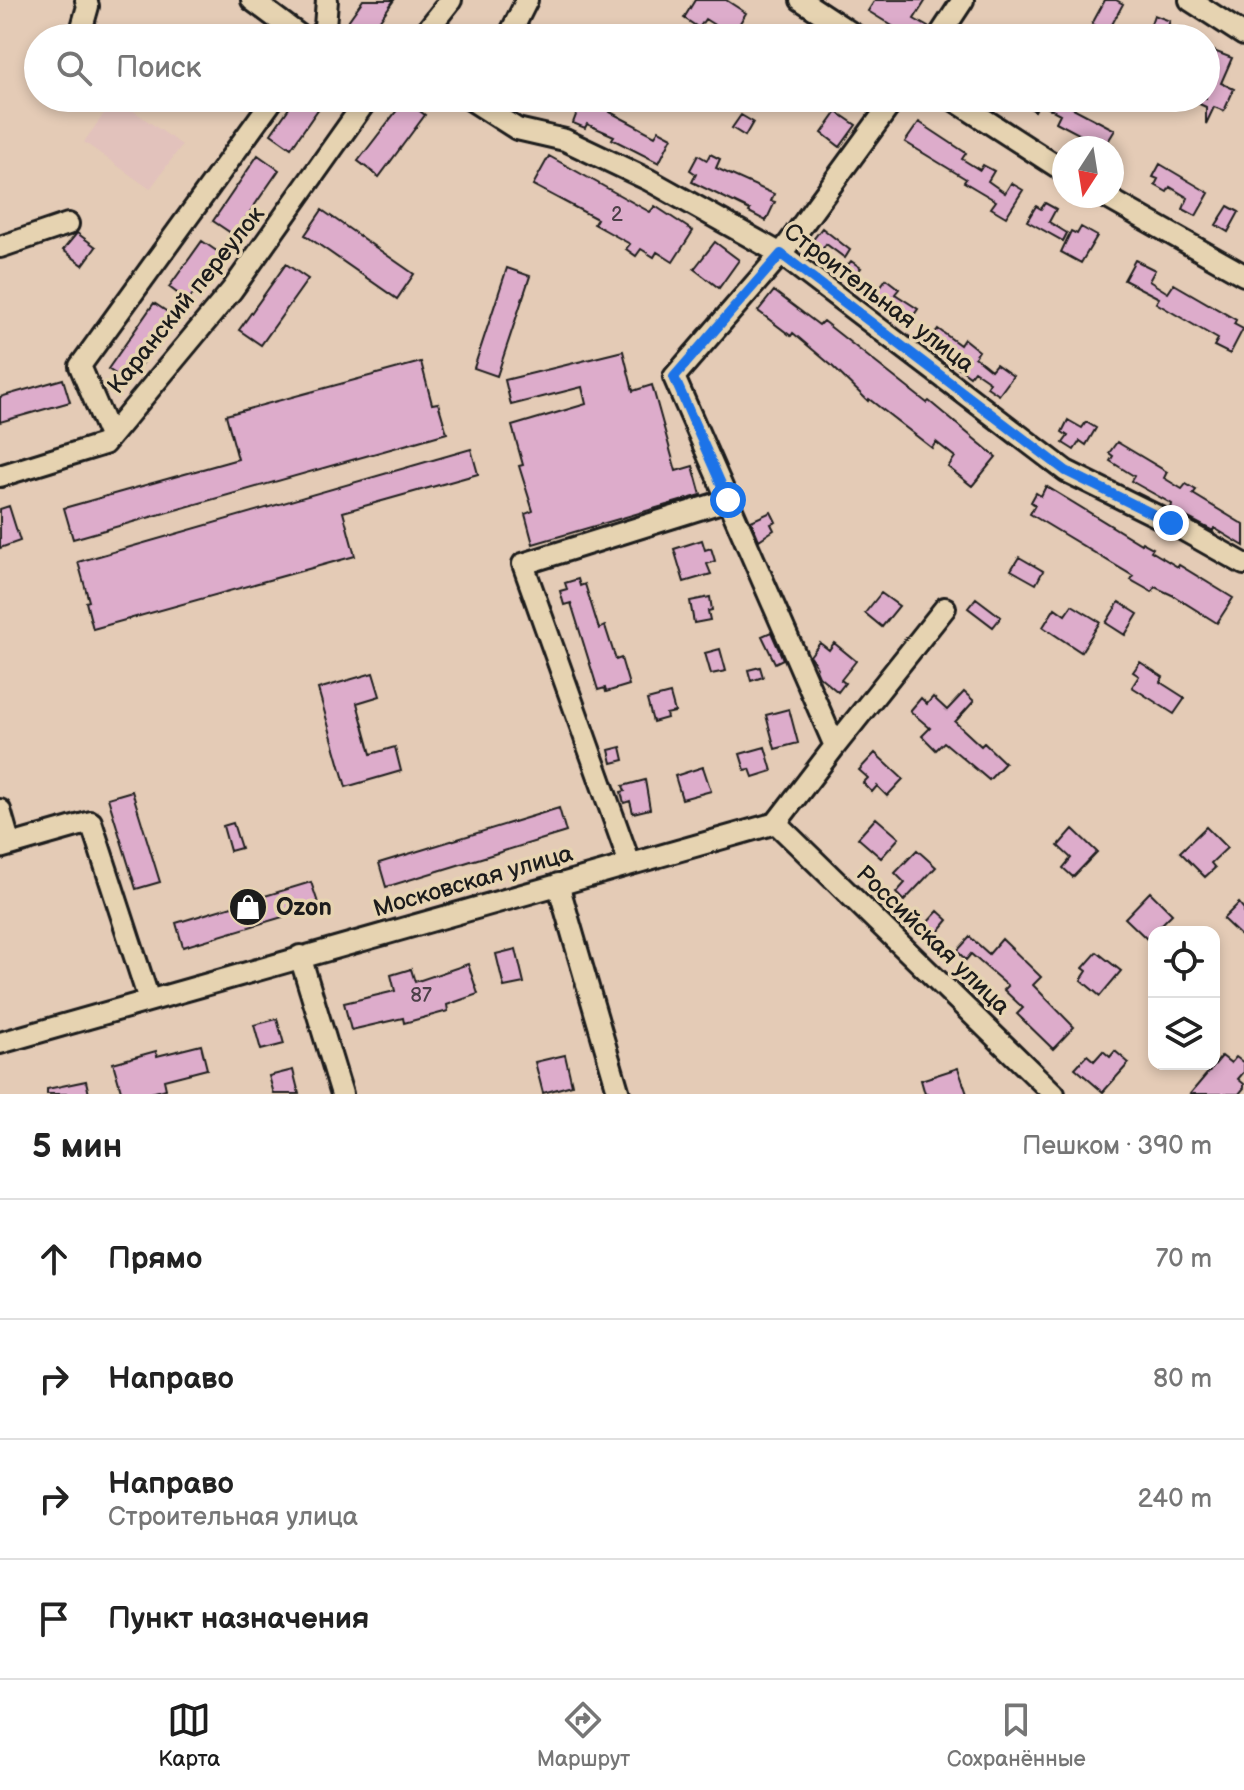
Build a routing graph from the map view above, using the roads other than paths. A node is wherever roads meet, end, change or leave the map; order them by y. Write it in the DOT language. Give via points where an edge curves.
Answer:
graph roads {
  1 [pos="86,0"];
  2 [pos="252,0"];
  3 [pos="327,0"];
  4 [pos="451,0"];
  5 [pos="527,0"];
  6 [pos="801,0"];
  7 [pos="963,0"];
  8 [pos="1190,0"];
  9 [pos="83,24"];
  10 [pos="284,24"];
  11 [pos="325,24"];
  12 [pos="432,24"];
  13 [pos="515,24"];
  14 [pos="838,24"];
  15 [pos="947,24"];
  16 [pos="1244,35"];
  17 [pos="264,112"];
  18 [pos="358,112"];
  19 [pos="491,112"];
  20 [pos="885,112"];
  21 [pos="973,112"];
  22 [pos="1052,163"];
  23 [pos="1124,207"];
  24 [pos="68,224"];
  25 [pos="0,247"];
  26 [pos="781,254"];
  27 [pos="1244,275"];
  28 [pos="110,436"];
  29 [pos="0,476"];
  30 [pos="728,500"];
  31 [pos="1244,564"];
  32 [pos="945,608"];
  33 [pos="835,746"];
  34 [pos="0,810"];
  35 [pos="776,823"];
  36 [pos="5,847"];
  37 [pos="630,864"];
  38 [pos="558,884"];
  39 [pos="300,956"];
  40 [pos="149,1000"];
  41 [pos="0,1043"];
  42 [pos="339,1093"];
  43 [pos="619,1094"];
  44 [pos="1054,1094"];
  1 -- 9 [label="street"];
  2 -- 10 [label="street"];
  3 -- 11 [label="street"];
  4 -- 12 [label="street"];
  5 -- 13 [label="street"];
  6 -- 14 [label="street"];
  7 -- 15 [label="street"];
  8 -- 16 [label="street"];
  17 -- 28 [label="street" via="80,366"];
  18 -- 28 [label="street, Каранский переулок" via="232,290"];
  19 -- 26 [label="street, Строительная улица" via="517,129 565,140 649,180"];
  20 -- 26 [label="street"];
  21 -- 22 [label="street"];
  23 -- 27 [label="street"];
  24 -- 25 [label="street"];
  26 -- 30 [label="street" via="674,377"];
  26 -- 31 [label="street, Строительная улица" via="1066,471"];
  28 -- 29 [label="street, Каранский переулок" via="104,444"];
  30 -- 33 [label="street"];
  30 -- 37 [label="street" via="523,564"];
  32 -- 33 [label="street"];
  33 -- 35 [label="street"];
  34 -- 36 [label="street"];
  35 -- 37 [label="street, Московская улица"];
  35 -- 44 [label="street, Российская улица"];
  36 -- 40 [label="street" via="91,822"];
  37 -- 38 [label="street, Московская улица"];
  38 -- 39 [label="street, Московская улица"];
  38 -- 43 [label="street"];
  39 -- 40 [label="street, Московская улица"];
  39 -- 42 [label="street"];
  40 -- 41 [label="street, Московская улица"];
}
